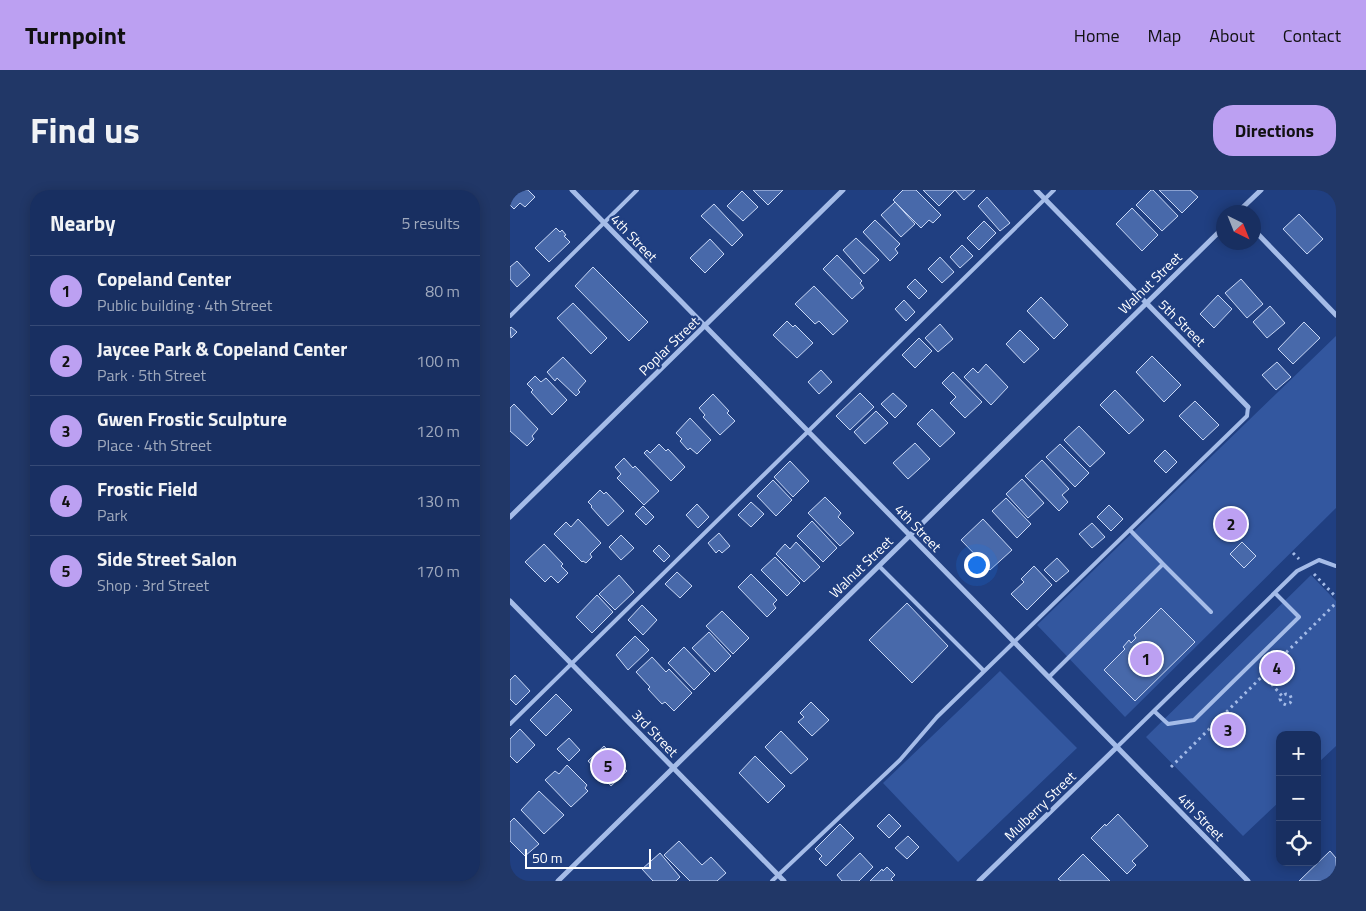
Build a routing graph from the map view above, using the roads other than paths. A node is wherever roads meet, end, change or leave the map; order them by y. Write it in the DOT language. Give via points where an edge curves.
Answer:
graph roads {
  1 [pos="572,190"];
  2 [pos="637,190"];
  3 [pos="843,190"];
  4 [pos="1036,190"];
  5 [pos="1054,190"];
  6 [pos="1261,190"];
  7 [pos="1045,199"];
  8 [pos="1245,205"];
  9 [pos="603,222"];
  10 [pos="1216,235"];
  11 [pos="1261,237"];
  12 [pos="1146,303"];
  13 [pos="1336,315"];
  14 [pos="510,316"];
  15 [pos="705,326"];
  16 [pos="1248,407"];
  17 [pos="808,432"];
  18 [pos="510,517"];
  19 [pos="1130,530"];
  20 [pos="910,535"];
  21 [pos="1163,564"];
  22 [pos="879,566"];
  23 [pos="1336,566"];
  24 [pos="1275,592"];
  25 [pos="510,601"];
  26 [pos="1211,612"];
  27 [pos="1014,642"];
  28 [pos="571,664"];
  29 [pos="984,671"];
  30 [pos="1049,677"];
  31 [pos="1154,710"];
  32 [pos="510,724"];
  33 [pos="1117,747"];
  34 [pos="673,768"];
  35 [pos="779,875"];
  36 [pos="558,881"];
  37 [pos="772,881"];
  38 [pos="784,881"];
  39 [pos="979,881"];
  40 [pos="1248,881"];
  1 -- 9 [label="street, 4th Street"];
  2 -- 9 [label="lane"];
  3 -- 15 [label="street, Poplar Street"];
  4 -- 7 [label="street, 5th Street"];
  5 -- 7 [label="lane"];
  6 -- 8 [label="street"];
  7 -- 12 [label="street, 5th Street"];
  7 -- 17 [label="lane"];
  9 -- 14 [label="lane"];
  9 -- 15 [label="street, 4th Street"];
  10 -- 12 [label="street, Walnut Street"];
  11 -- 13 [label="street"];
  12 -- 16 [label="street, 5th Street"];
  12 -- 20 [label="street, Walnut Street"];
  15 -- 17 [label="street, 4th Street"];
  15 -- 18 [label="street, Poplar Street"];
  16 -- 19 [label="lane" via="1247,416"];
  17 -- 20 [label="street, 4th Street"];
  17 -- 28 [label="lane"];
  19 -- 21 [label="lane"];
  19 -- 27 [label="lane"];
  20 -- 22 [label="street, Walnut Street"];
  20 -- 27 [label="street, 4th Street"];
  21 -- 26 [label="lane"];
  21 -- 30 [label="lane"];
  22 -- 29 [label="lane"];
  22 -- 34 [label="street, Walnut Street"];
  23 -- 24 [label="lane" via="1320,560 1297,571"];
  24 -- 31 [label="lane"];
  24 -- 31 [label="lane" via="1300,617 1194,720 1168,724"];
  25 -- 28 [label="street, 3rd Street"];
  27 -- 29 [label="lane"];
  27 -- 30 [label="street, 4th Street"];
  28 -- 32 [label="lane"];
  28 -- 34 [label="street, 3rd Street"];
  29 -- 35 [label="lane" via="936,717 900,760"];
  30 -- 33 [label="street, 4th Street"];
  31 -- 33 [label="lane"];
  33 -- 39 [label="street, Mulberry Street"];
  33 -- 40 [label="street, 4th Street"];
  34 -- 35 [label="street, 3rd Street"];
  34 -- 36 [label="street, Walnut Street"];
  35 -- 37 [label="lane"];
  35 -- 38 [label="street, 3rd Street"];
}
